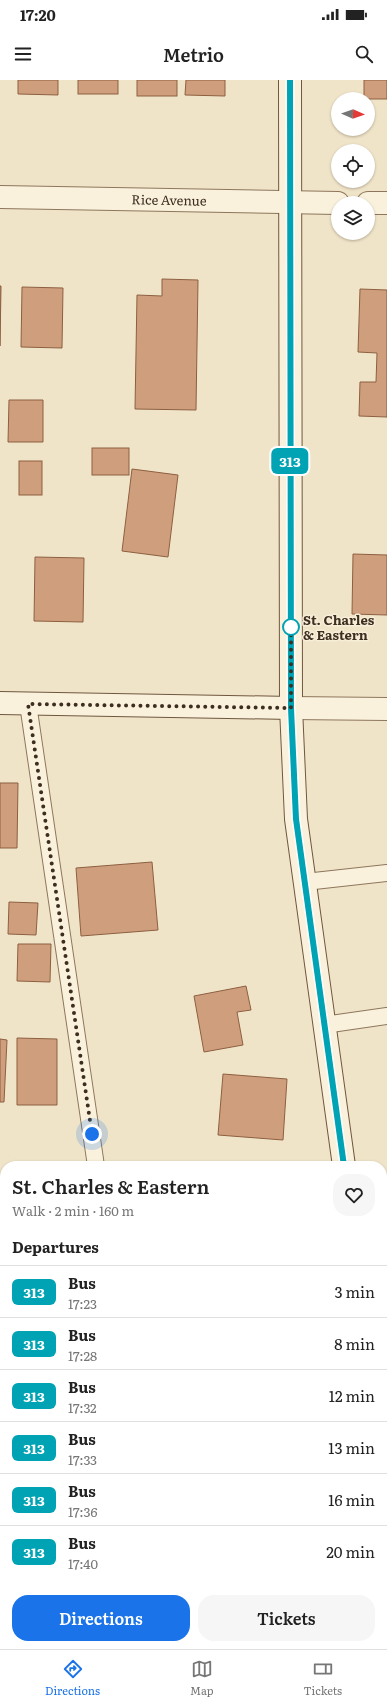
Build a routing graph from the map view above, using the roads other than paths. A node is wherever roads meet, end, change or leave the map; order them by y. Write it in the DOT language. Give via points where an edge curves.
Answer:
graph roads {
  1 [pos="290,80"];
  2 [pos="0,197"];
  3 [pos="289,202"];
  4 [pos="331,203"];
  5 [pos="375,203"];
  6 [pos="387,204"];
  7 [pos="0,703"];
  8 [pos="28,704"];
  9 [pos="291,708"];
  10 [pos="387,708"];
  11 [pos="387,873"];
  12 [pos="304,882"];
  13 [pos="387,1016"];
  14 [pos="324,1025"];
  15 [pos="95,1161"];
  16 [pos="343,1161"];
  1 -- 3 [label="main road"];
  2 -- 3 [label="main road, Rice Avenue"];
  3 -- 4 [label="main road, Rice Avenue"];
  3 -- 9 [label="main road"];
  5 -- 6 [label="main road"];
  7 -- 8 [label="main road"];
  8 -- 9 [label="main road"];
  8 -- 15 [label="lane"];
  9 -- 10 [label="main road"];
  9 -- 12 [label="main road" via="296,819"];
  11 -- 12 [label="lane"];
  12 -- 14 [label="main road"];
  13 -- 14 [label="lane"];
  14 -- 16 [label="main road"];
}
